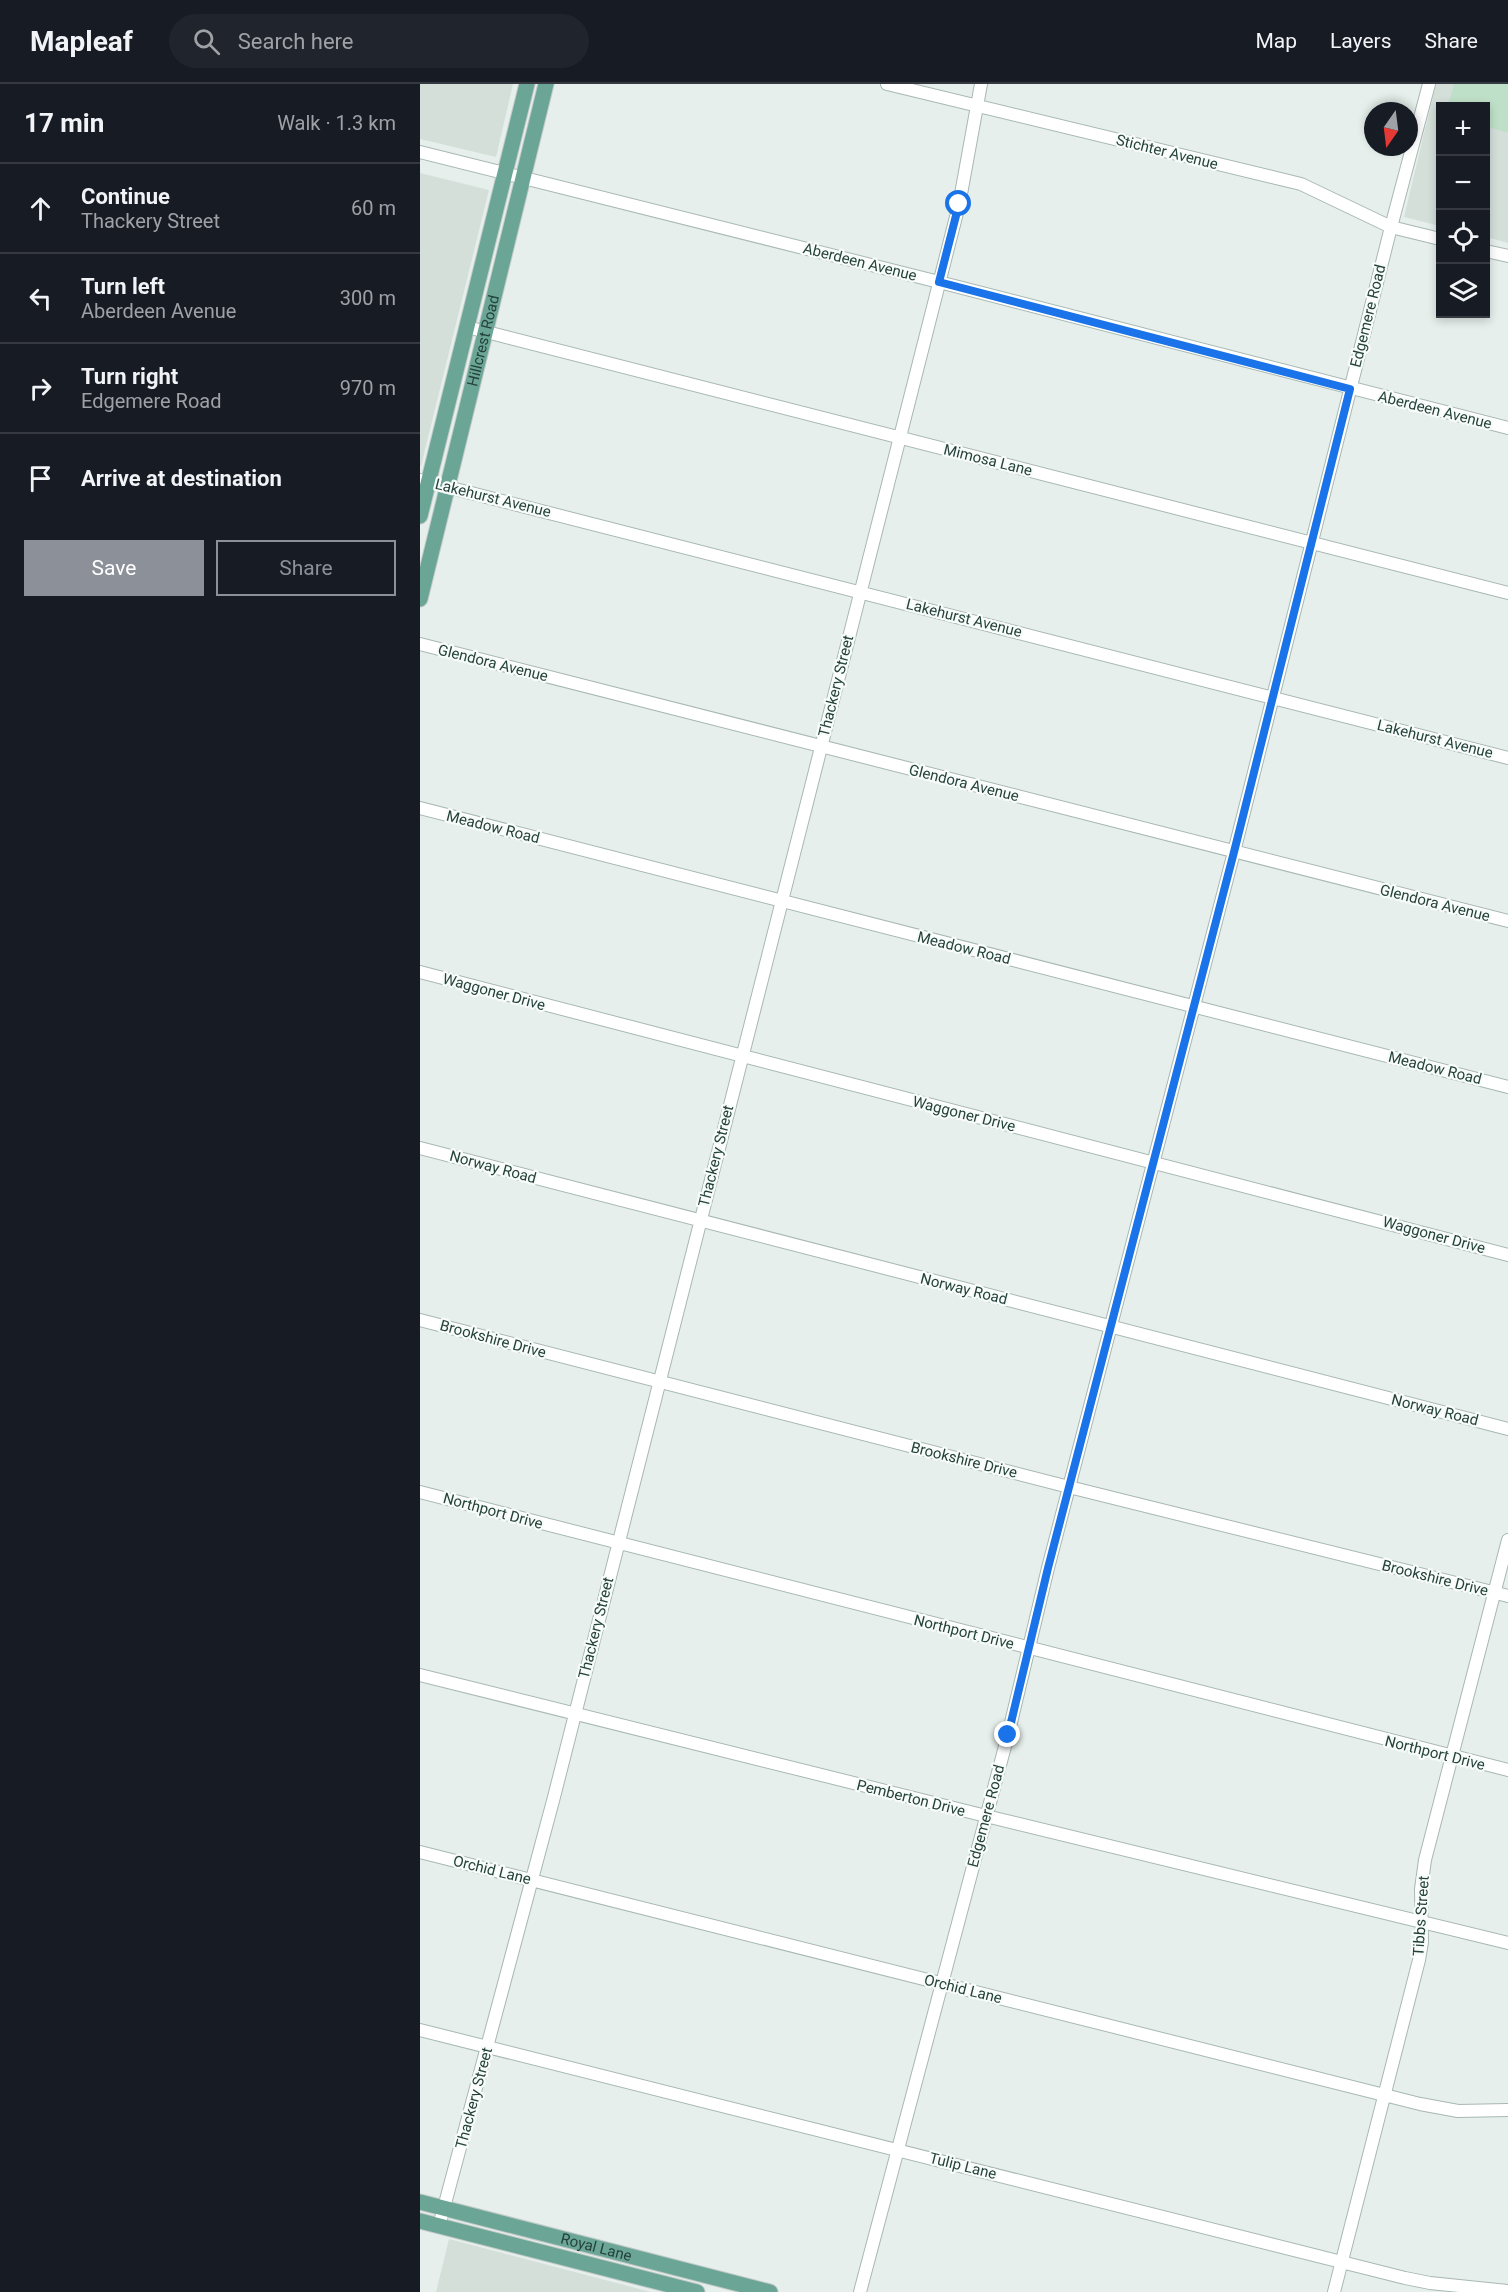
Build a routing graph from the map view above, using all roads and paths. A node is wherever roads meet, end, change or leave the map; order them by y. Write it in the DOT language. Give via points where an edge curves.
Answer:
graph roads {
  1 [pos="527,84"];
  2 [pos="546,84"];
  3 [pos="887,84"];
  4 [pos="981,84"];
  5 [pos="1428,84"];
  6 [pos="976,106"];
  7 [pos="420,152"];
  8 [pos="506,173"];
  9 [pos="524,178"];
  10 [pos="1390,227"];
  11 [pos="1436,238"];
  12 [pos="1490,252"];
  13 [pos="1508,256"];
  14 [pos="939,282"];
  15 [pos="467,327"];
  16 [pos="487,331"];
  17 [pos="1350,389"];
  18 [pos="1508,428"];
  19 [pos="900,437"];
  20 [pos="424,481"];
  21 [pos="447,487"];
  22 [pos="420,516"];
  23 [pos="1311,543"];
  24 [pos="860,592"];
  25 [pos="1508,593"];
  26 [pos="420,599"];
  27 [pos="420,644"];
  28 [pos="1272,698"];
  29 [pos="821,746"];
  30 [pos="1508,758"];
  31 [pos="420,808"];
  32 [pos="1234,852"];
  33 [pos="781,901"];
  34 [pos="1508,921"];
  35 [pos="420,972"];
  36 [pos="1194,1006"];
  37 [pos="741,1057"];
  38 [pos="1508,1087"];
  39 [pos="420,1148"];
  40 [pos="1153,1162"];
  41 [pos="700,1221"];
  42 [pos="1508,1255"];
  43 [pos="420,1320"];
  44 [pos="1111,1326"];
  45 [pos="659,1382"];
  46 [pos="1508,1429"];
  47 [pos="1069,1487"];
  48 [pos="420,1492"];
  49 [pos="1508,1540"];
  50 [pos="617,1543"];
  51 [pos="1494,1593"];
  52 [pos="1508,1596"];
  53 [pos="1028,1648"];
  54 [pos="420,1675"];
  55 [pos="575,1714"];
  56 [pos="1452,1757"];
  57 [pos="1508,1770"];
  58 [pos="986,1816"];
  59 [pos="420,1852"];
  60 [pos="532,1881"];
  61 [pos="1420,1923"];
  62 [pos="1508,1943"];
  63 [pos="942,1983"];
  64 [pos="420,2030"];
  65 [pos="487,2048"];
  66 [pos="1384,2094"];
  67 [pos="1508,2110"];
  68 [pos="897,2150"];
  69 [pos="420,2202"];
  70 [pos="444,2208"];
  71 [pos="420,2221"];
  72 [pos="439,2226"];
  73 [pos="641,2258"];
  74 [pos="1342,2262"];
  75 [pos="636,2276"];
  76 [pos="1508,2291"];
  77 [pos="697,2292"];
  78 [pos="770,2292"];
  79 [pos="860,2292"];
  80 [pos="1334,2292"];
  1 -- 8 [label="main road, Hillcrest Road"];
  2 -- 9 [label="main road, Hillcrest Road"];
  3 -- 6 [label="street, Stichter Avenue"];
  4 -- 6 [label="street, Thackery Street"];
  5 -- 10 [label="street, Edgemere Road"];
  6 -- 10 [label="street, Stichter Avenue" via="1301,184"];
  6 -- 14 [label="street, Thackery Street" via="965,177"];
  7 -- 8 [label="street, Aberdeen Avenue"];
  8 -- 9 [label="street, Aberdeen Avenue"];
  8 -- 15 [label="main road, Hillcrest Road"];
  9 -- 14 [label="street, Aberdeen Avenue"];
  9 -- 16 [label="main road, Hillcrest Road"];
  10 -- 11 [label="street, Stichter Avenue"];
  10 -- 17 [label="street, Edgemere Road"];
  12 -- 13 [label="street"];
  14 -- 17 [label="street, Aberdeen Avenue"];
  14 -- 19 [label="street, Thackery Street"];
  15 -- 16 [label="street, Mimosa Lane"];
  15 -- 20 [label="main road, Hillcrest Road"];
  16 -- 19 [label="street, Mimosa Lane"];
  16 -- 21 [label="main road, Hillcrest Road"];
  17 -- 18 [label="street, Aberdeen Avenue"];
  17 -- 23 [label="street, Edgemere Road"];
  19 -- 23 [label="street, Mimosa Lane"];
  19 -- 24 [label="street, Thackery Street"];
  20 -- 21 [label="street, Lakehurst Avenue"];
  20 -- 22 [label="main road, Hillcrest Road"];
  21 -- 24 [label="street, Lakehurst Avenue"];
  21 -- 26 [label="main road, Hillcrest Road"];
  23 -- 25 [label="street, Mimosa Lane"];
  23 -- 28 [label="street, Edgemere Road"];
  24 -- 28 [label="street, Lakehurst Avenue"];
  24 -- 29 [label="street, Thackery Street"];
  27 -- 29 [label="street, Glendora Avenue"];
  28 -- 30 [label="street, Lakehurst Avenue"];
  28 -- 32 [label="street, Edgemere Road"];
  29 -- 32 [label="street, Glendora Avenue"];
  29 -- 33 [label="street, Thackery Street"];
  31 -- 33 [label="street, Meadow Road"];
  32 -- 34 [label="street, Glendora Avenue"];
  32 -- 36 [label="street, Edgemere Road"];
  33 -- 36 [label="street, Meadow Road"];
  33 -- 37 [label="street, Thackery Street"];
  35 -- 37 [label="street, Waggoner Drive"];
  36 -- 38 [label="street, Meadow Road"];
  36 -- 40 [label="street, Edgemere Road"];
  37 -- 40 [label="street, Waggoner Drive"];
  37 -- 41 [label="street, Thackery Street"];
  39 -- 41 [label="street, Norway Road"];
  40 -- 42 [label="street, Waggoner Drive"];
  40 -- 44 [label="street, Edgemere Road"];
  41 -- 44 [label="street, Norway Road"];
  41 -- 45 [label="street, Thackery Street"];
  43 -- 45 [label="street, Brookshire Drive"];
  44 -- 46 [label="street, Norway Road"];
  44 -- 47 [label="street, Edgemere Road"];
  45 -- 47 [label="street, Brookshire Drive"];
  45 -- 50 [label="street, Thackery Street"];
  47 -- 51 [label="street, Brookshire Drive"];
  47 -- 53 [label="street, Edgemere Road"];
  48 -- 50 [label="street, Northport Drive"];
  49 -- 51 [label="street, Tibbs Street"];
  50 -- 53 [label="street, Northport Drive"];
  50 -- 55 [label="street, Thackery Street"];
  51 -- 52 [label="street, Brookshire Drive"];
  51 -- 56 [label="street, Tibbs Street"];
  53 -- 56 [label="street, Northport Drive"];
  53 -- 58 [label="street, Edgemere Road"];
  54 -- 55 [label="street, Pemberton Drive"];
  55 -- 58 [label="street, Pemberton Drive"];
  55 -- 60 [label="street, Thackery Street"];
  56 -- 57 [label="street, Northport Drive"];
  56 -- 61 [label="street, Tibbs Street" via="1425,1860"];
  58 -- 61 [label="street, Pemberton Drive"];
  58 -- 63 [label="street, Edgemere Road"];
  59 -- 60 [label="street, Orchid Lane"];
  60 -- 63 [label="street, Orchid Lane"];
  60 -- 65 [label="street, Thackery Street"];
  61 -- 62 [label="street, Pemberton Drive"];
  61 -- 66 [label="street, Tibbs Street" via="1419,1960"];
  63 -- 66 [label="street, Orchid Lane"];
  63 -- 68 [label="street, Edgemere Road"];
  64 -- 65 [label="street, Tulip Lane"];
  65 -- 68 [label="street, Tulip Lane"];
  65 -- 70 [label="street, Thackery Street"];
  66 -- 67 [label="street, Orchid Lane" via="1458,2111"];
  66 -- 74 [label="street, Tibbs Street"];
  68 -- 74 [label="street, Tulip Lane"];
  68 -- 79 [label="street, Edgemere Road"];
  69 -- 70 [label="main road, Royal Lane"];
  70 -- 72 [label="street, Thackery Street"];
  70 -- 73 [label="main road, Royal Lane"];
  71 -- 72 [label="main road, Royal Lane"];
  72 -- 75 [label="main road, Royal Lane"];
  73 -- 75 [label="main road"];
  73 -- 78 [label="main road, Royal Lane"];
  74 -- 76 [label="street, Tulip Lane" via="1430,2283"];
  74 -- 80 [label="street, Tibbs Street"];
  75 -- 77 [label="main road, Royal Lane"];
}
